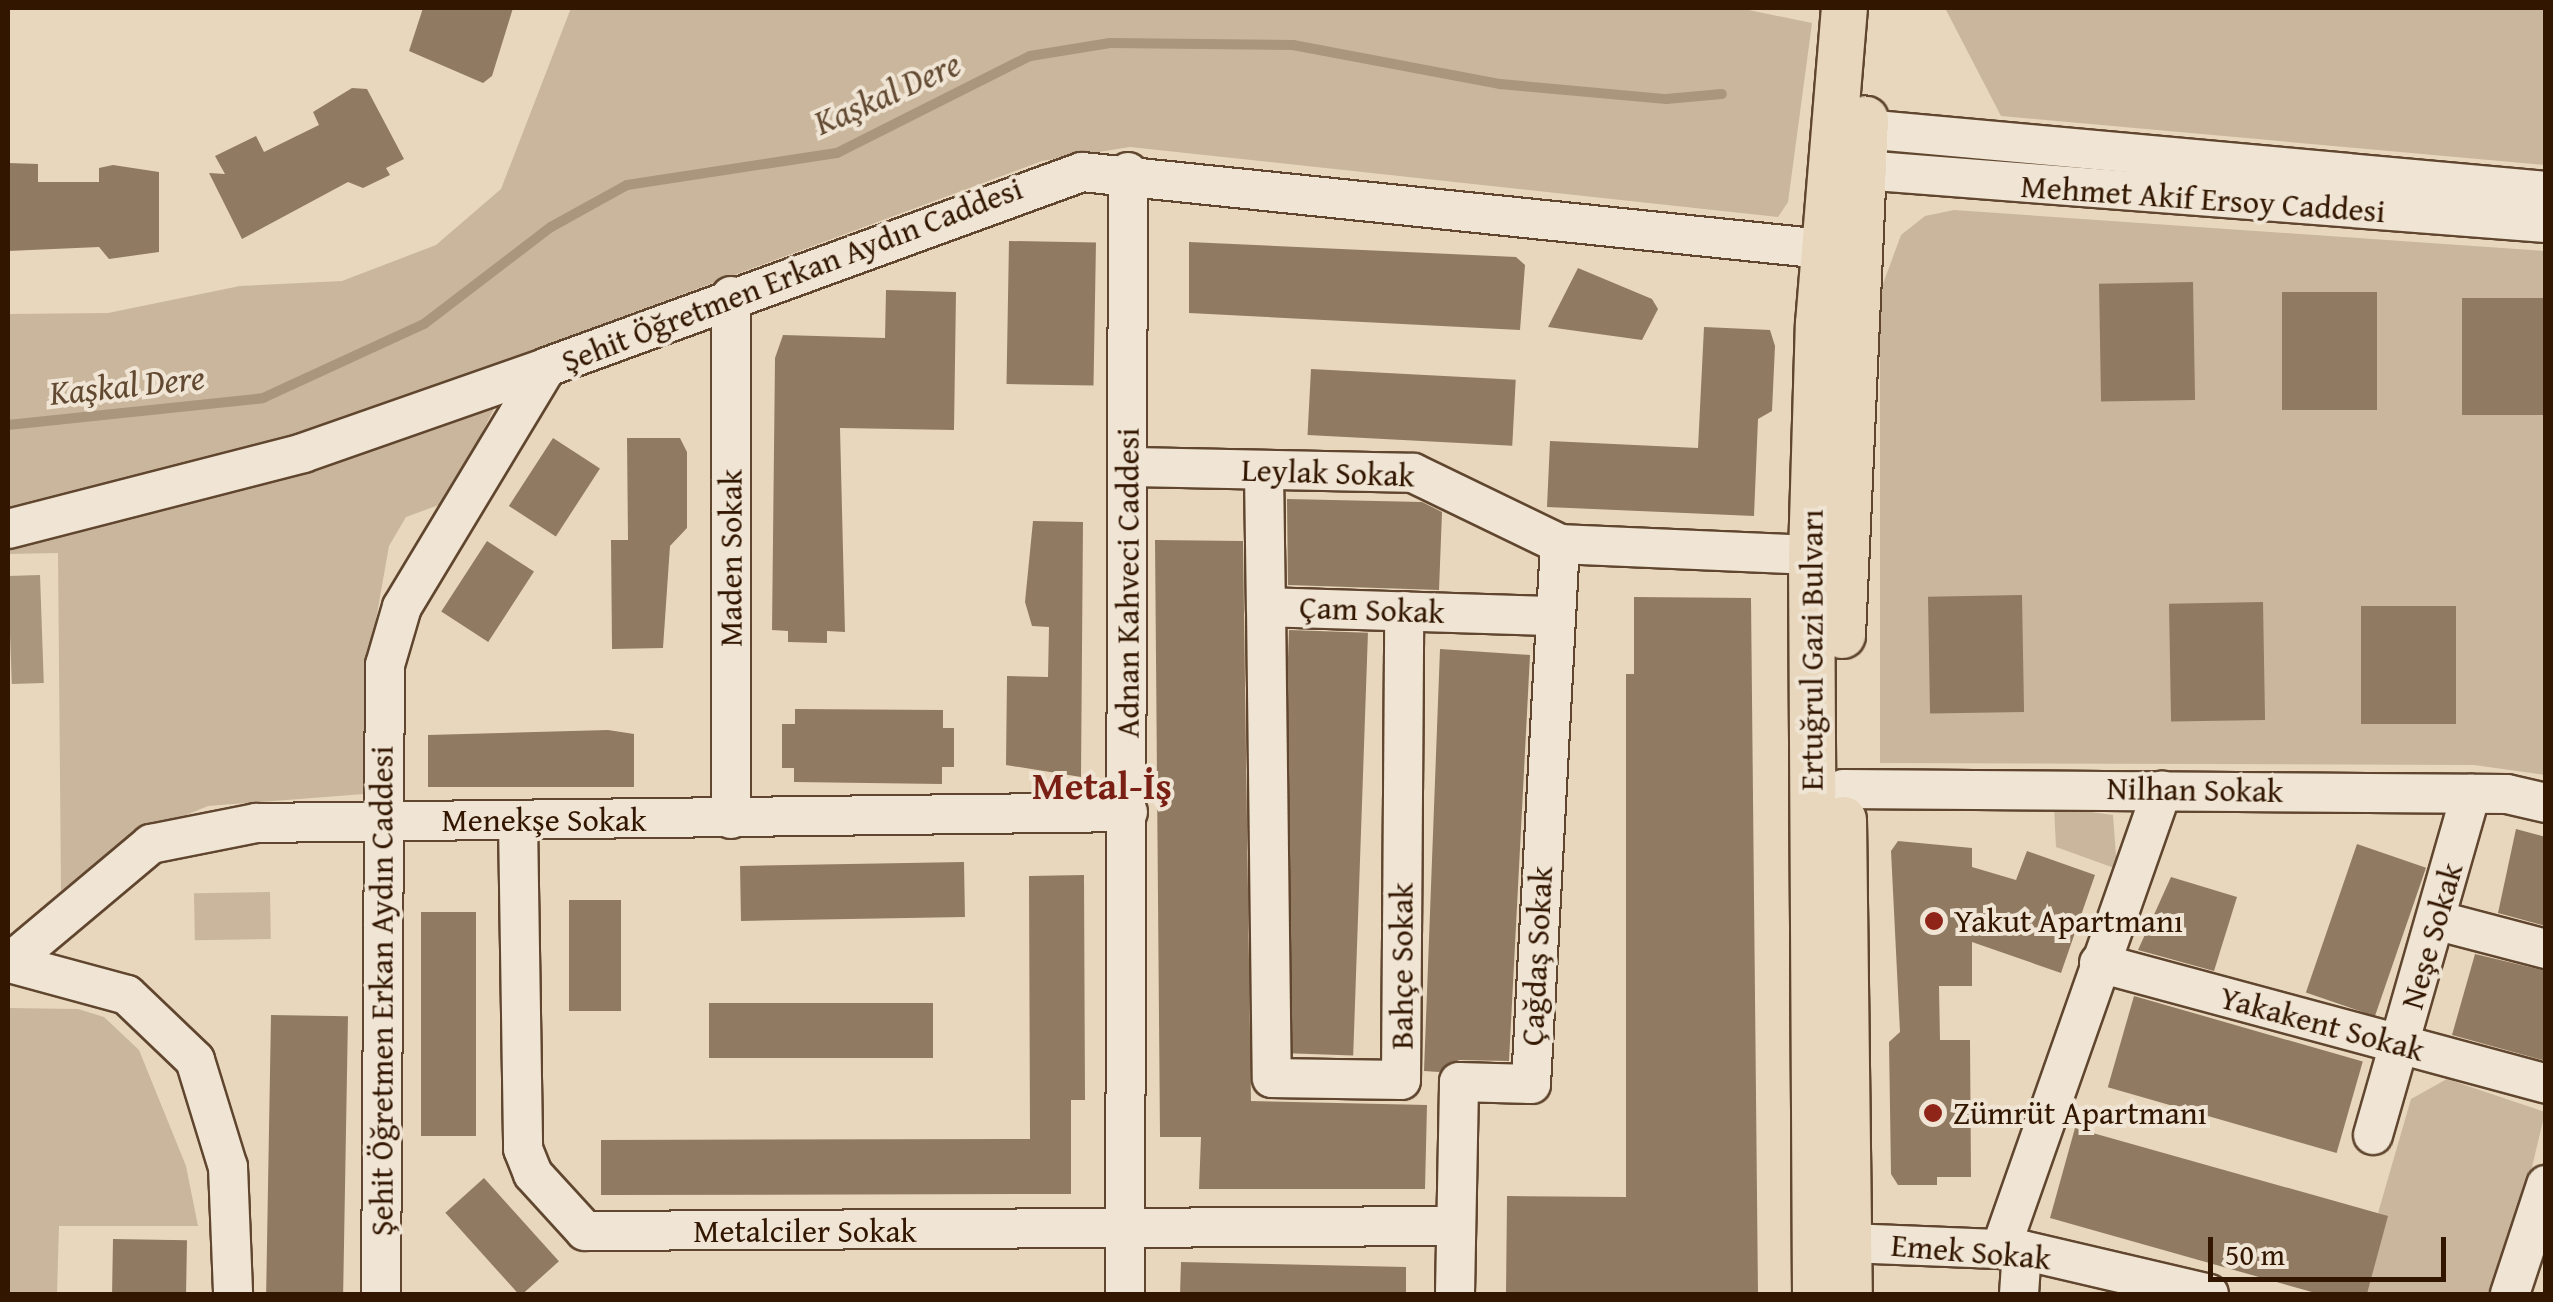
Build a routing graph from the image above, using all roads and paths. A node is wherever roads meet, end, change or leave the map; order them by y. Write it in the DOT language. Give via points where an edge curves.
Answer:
graph roads {
  1 [pos="1862,14"];
  2 [pos="1863,150"];
  3 [pos="1128,172"];
  4 [pos="2546,191"];
  5 [pos="2546,223"];
  6 [pos="1823,249"];
  7 [pos="731,296"];
  8 [pos="547,367"];
  9 [pos="1128,467"];
  10 [pos="1264,471"];
  11 [pos="8,529"];
  12 [pos="1560,544"];
  13 [pos="1811,555"];
  14 [pos="1266,607"];
  15 [pos="1404,611"];
  16 [pos="1554,616"];
  17 [pos="1843,789"];
  18 [pos="2162,790"];
  19 [pos="2471,794"];
  20 [pos="2546,804"];
  21 [pos="1128,812"];
  22 [pos="731,819"];
  23 [pos="383,821"];
  24 [pos="518,822"];
  25 [pos="2439,921"];
  26 [pos="2546,949"];
  27 [pos="2099,963"];
  28 [pos="10,964"];
  29 [pos="2401,1045"];
  30 [pos="1401,1080"];
  31 [pos="1459,1082"];
  32 [pos="2546,1084"];
  33 [pos="2374,1135"];
  34 [pos="2546,1185"];
  35 [pos="1456,1226"];
  36 [pos="1126,1229"];
  37 [pos="2538,1233"];
  38 [pos="1848,1243"];
  39 [pos="2011,1249"];
  40 [pos="2162,1289"];
  41 [pos="233,1294"];
  42 [pos="382,1294"];
  43 [pos="1125,1294"];
  44 [pos="1456,1294"];
  45 [pos="1815,1294"];
  46 [pos="1849,1294"];
  47 [pos="2020,1294"];
  48 [pos="2210,1294"];
  49 [pos="2510,1294"];
  1 -- 2 [label="main road, Ertuğrul Gazi Bulvarı"];
  1 -- 6 [label="main road, Ertuğrul Gazi Bulvarı"];
  2 -- 4 [label="street, Mehmet Akif Ersoy Caddesi"];
  2 -- 5 [label="street, Mehmet Akif Ersoy Caddesi"];
  2 -- 17 [label="main road, Ertuğrul Gazi Bulvarı" via="1844,464"];
  3 -- 6 [label="street, Şehit Öğretmen Erkan Aydın Caddesi"];
  3 -- 7 [label="street, Şehit Öğretmen Erkan Aydın Caddesi" via="1053,176"];
  3 -- 9 [label="street, Adnan Kahveci Caddesi"];
  6 -- 13 [label="main road, Ertuğrul Gazi Bulvarı"];
  7 -- 8 [label="street, Şehit Öğretmen Erkan Aydın Caddesi"];
  7 -- 22 [label="street, Maden Sokak"];
  8 -- 11 [label="street" via="303,454"];
  8 -- 23 [label="street, Şehit Öğretmen Erkan Aydın Caddesi" via="391,635"];
  9 -- 10 [label="street, Leylak Sokak"];
  9 -- 21 [label="street, Adnan Kahveci Caddesi"];
  10 -- 12 [label="street, Leylak Sokak" via="1432,477"];
  10 -- 14 [label="street, Çam Sokak"];
  12 -- 13 [label="street, Leylak Sokak"];
  12 -- 16 [label="street, Çağdaş Sokak"];
  13 -- 45 [label="main road, Ertuğrul Gazi Bulvarı"];
  14 -- 15 [label="street, Çam Sokak"];
  14 -- 30 [label="street, Bahçe Sokak" via="1272,1078"];
  15 -- 16 [label="street, Çam Sokak"];
  15 -- 30 [label="street, Bahçe Sokak"];
  16 -- 31 [label="street, Çağdaş Sokak" via="1531,1084"];
  17 -- 18 [label="street, Nilhan Sokak"];
  17 -- 38 [label="main road, Ertuğrul Gazi Bulvarı"];
  18 -- 19 [label="street, Nilhan Sokak"];
  18 -- 27 [label="street"];
  19 -- 20 [label="street, Nilhan Sokak"];
  19 -- 25 [label="street, Neşe Sokak"];
  21 -- 22 [label="street, Menekşe Sokak"];
  21 -- 36 [label="street, Adnan Kahveci Caddesi"];
  22 -- 24 [label="street, Menekşe Sokak"];
  23 -- 24 [label="street, Menekşe Sokak"];
  23 -- 28 [label="street, Menekşe Sokak" via="256,824 151,844"];
  23 -- 42 [label="street, Şehit Öğretmen Erkan Aydın Caddesi"];
  24 -- 36 [label="street, Metalciler Sokak" via="523,1149 533,1174 585,1230"];
  25 -- 26 [label="street"];
  25 -- 29 [label="street, Neşe Sokak"];
  27 -- 29 [label="street, Yakakent Sokak"];
  27 -- 39 [label="street"];
  28 -- 41 [label="street" via="127,995 195,1060 228,1167"];
  29 -- 32 [label="street, Yakakent Sokak"];
  29 -- 33 [label="street, Neşe Sokak"];
  30 -- 31 [label="street"];
  31 -- 35 [label="street"];
  34 -- 37 [label="street"];
  35 -- 36 [label="street, Metalciler Sokak"];
  35 -- 44 [label="street"];
  36 -- 43 [label="street, Adnan Kahveci Caddesi"];
  37 -- 49 [label="street"];
  38 -- 39 [label="street, Emek Sokak"];
  38 -- 46 [label="main road, Ertuğrul Gazi Bulvarı"];
  39 -- 40 [label="street, Emek Sokak"];
  39 -- 47 [label="street"];
  40 -- 48 [label="street, Emek Sokak"];
}
